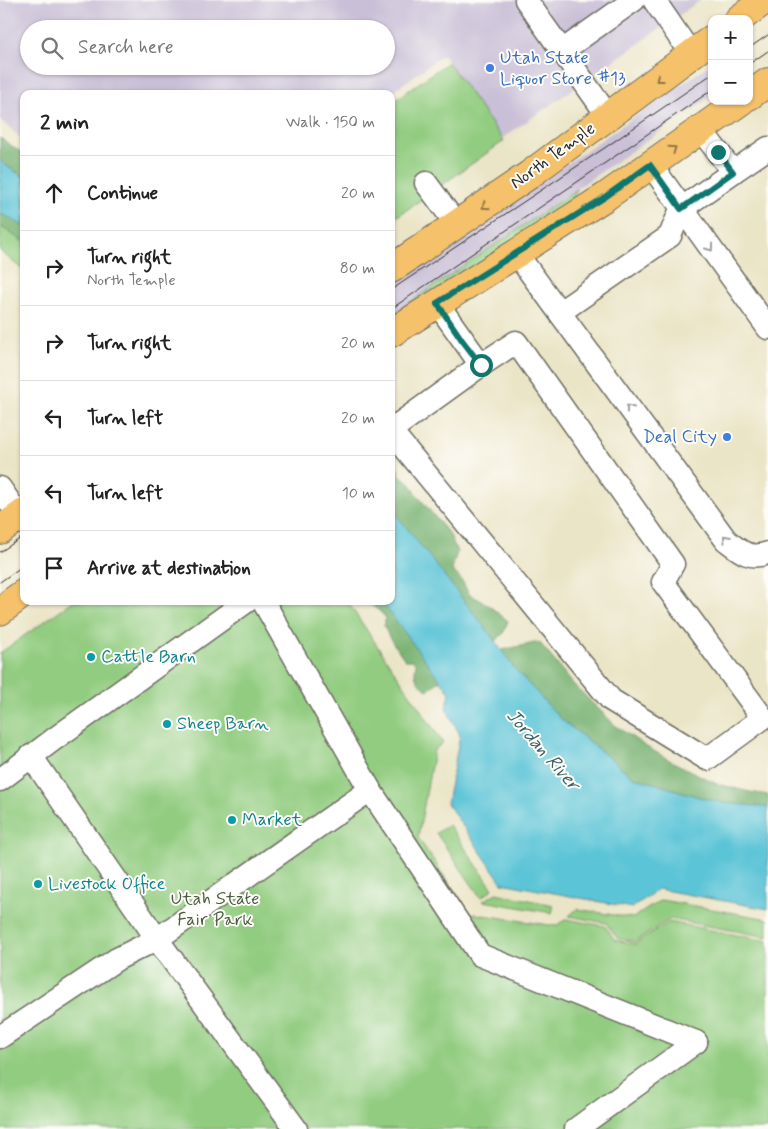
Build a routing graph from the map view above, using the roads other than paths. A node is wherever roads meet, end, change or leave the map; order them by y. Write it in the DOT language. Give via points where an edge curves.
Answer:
graph roads {
  1 [pos="526,0"];
  2 [pos="634,0"];
  3 [pos="654,0"];
  4 [pos="765,0"];
  5 [pos="768,4"];
  6 [pos="744,15"];
  7 [pos="701,47"];
  8 [pos="562,51"];
  9 [pos="768,82"];
  10 [pos="753,93"];
  11 [pos="735,105"];
  12 [pos="608,116"];
  13 [pos="701,130"];
  14 [pos="768,148"];
  15 [pos="650,165"];
  16 [pos="733,172"];
  17 [pos="426,183"];
  18 [pos="681,209"];
  19 [pos="457,225"];
  20 [pos="516,253"];
  21 [pos="395,266"];
  22 [pos="437,303"];
  23 [pos="560,312"];
  24 [pos="768,328"];
  25 [pos="395,330"];
  26 [pos="481,365"];
  27 [pos="395,427"];
  28 [pos="395,435"];
  29 [pos="0,488"];
  30 [pos="17,520"];
  31 [pos="768,553"];
  32 [pos="20,596"];
  33 [pos="241,605"];
  34 [pos="265,605"];
  35 [pos="0,611"];
  36 [pos="31,756"];
  37 [pos="0,780"];
  38 [pos="370,790"];
  39 [pos="158,938"];
  40 [pos="0,1038"];
  41 [pos="296,1129"];
  42 [pos="576,1129"];
  1 -- 8 [label="street"];
  2 -- 8 [label="street"];
  3 -- 7 [label="street"];
  4 -- 5 [label="street"];
  4 -- 6 [label="main road"];
  7 -- 12 [label="main road, North Temple, one-way"];
  8 -- 12 [label="street"];
  9 -- 10 [label="main road"];
  11 -- 13 [label="main road"];
  12 -- 19 [label="main road, North Temple, one-way"];
  15 -- 13 [label="main road, one-way"];
  13 -- 16 [label="street"];
  14 -- 16 [label="street"];
  15 -- 18 [label="street"];
  15 -- 20 [label="main road"];
  16 -- 18 [label="street"];
  17 -- 19 [label="street"];
  18 -- 23 [label="street" via="670,236"];
  18 -- 24 [label="street, one-way"];
  19 -- 21 [label="main road, North Temple"];
  20 -- 22 [label="main road"];
  20 -- 23 [label="street"];
  22 -- 25 [label="main road"];
  22 -- 26 [label="street"];
  31 -- 23 [label="street, one-way" via="760,556 739,551 726,540"];
  26 -- 27 [label="street"];
  26 -- 28 [label="street" via="516,342 673,564 663,582 763,718 707,759 611,700"];
  29 -- 30 [label="street"];
  32 -- 35 [label="main road"];
  33 -- 36 [label="street"];
  34 -- 38 [label="street"];
  36 -- 37 [label="street"];
  36 -- 39 [label="street"];
  38 -- 39 [label="street"];
  38 -- 42 [label="street" via="480,954 696,1042"];
  39 -- 40 [label="street" via="117,960"];
  39 -- 41 [label="street"];
}
